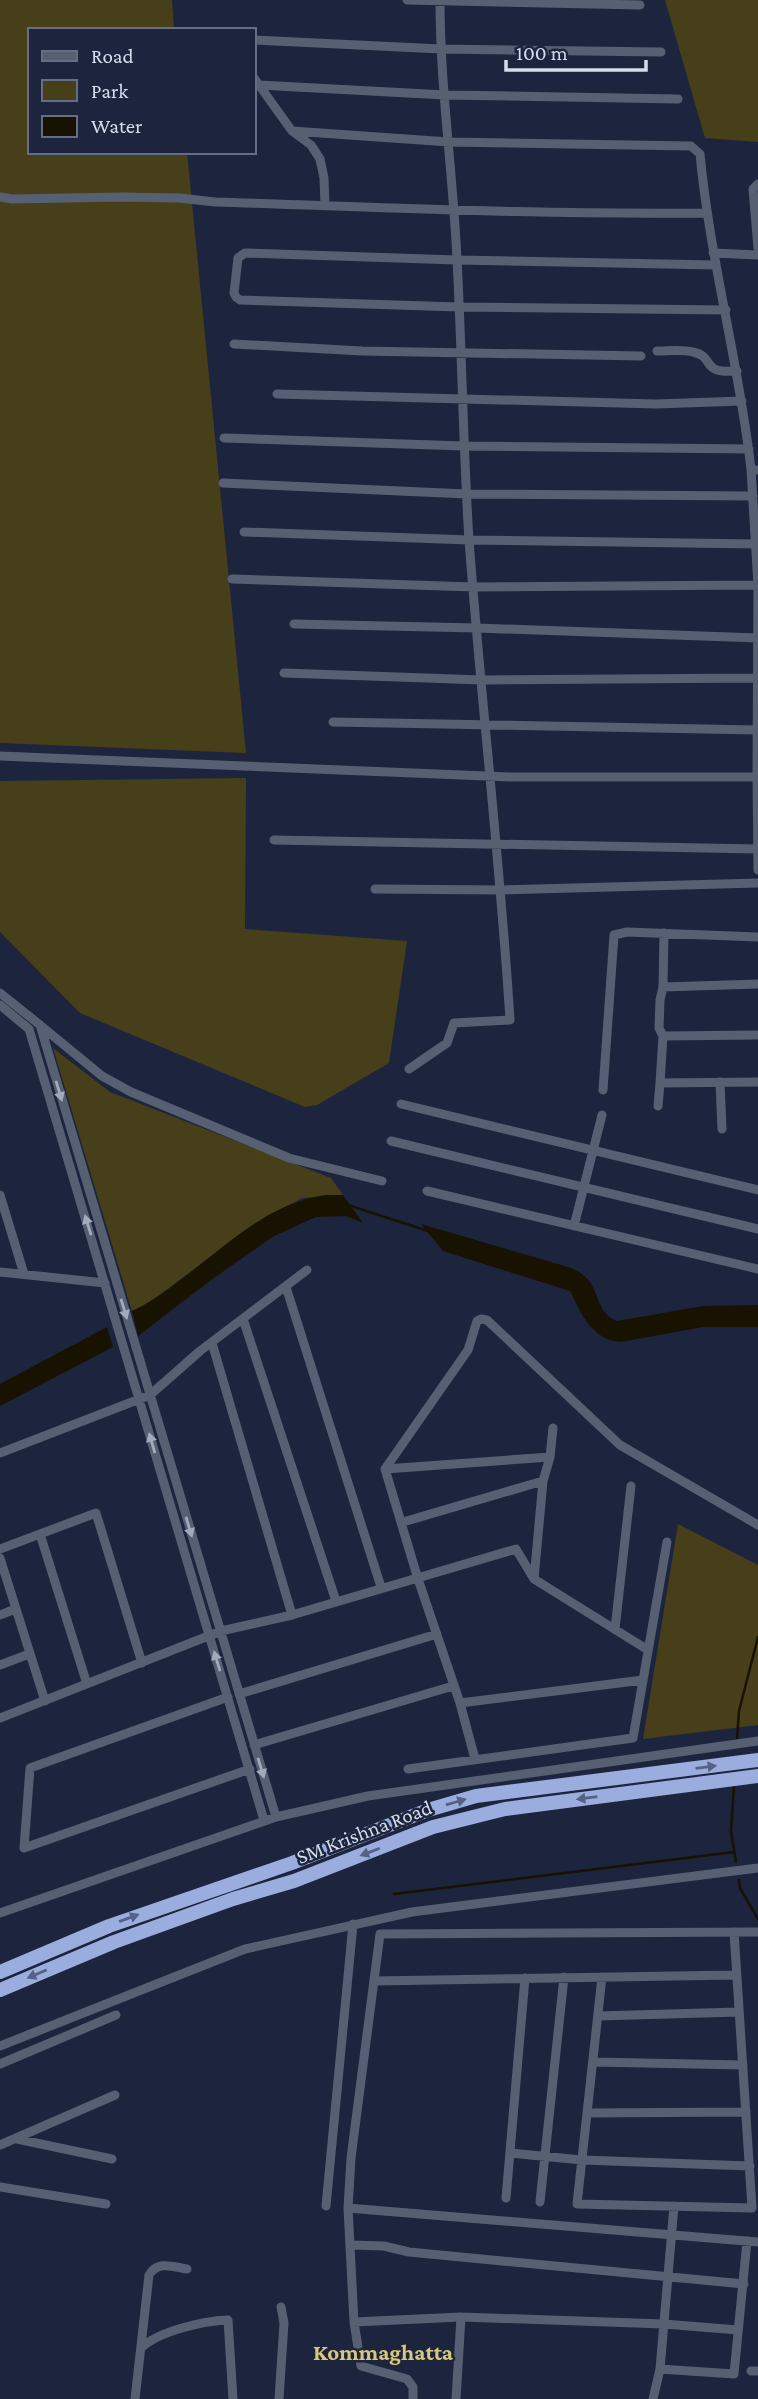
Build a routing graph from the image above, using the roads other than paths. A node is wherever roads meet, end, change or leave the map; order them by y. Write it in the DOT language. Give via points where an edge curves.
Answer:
graph roads {
  1 [pos="407,0"];
  2 [pos="440,1"];
  3 [pos="640,5"];
  4 [pos="256,40"];
  5 [pos="441,49"];
  6 [pos="661,52"];
  7 [pos="256,81"];
  8 [pos="445,95"];
  9 [pos="678,99"];
  10 [pos="292,131"];
  11 [pos="449,142"];
  12 [pos="758,184"];
  13 [pos="0,197"];
  14 [pos="325,205"];
  15 [pos="454,209"];
  16 [pos="705,213"];
  17 [pos="757,220"];
  18 [pos="758,248"];
  19 [pos="713,253"];
  20 [pos="758,255"];
  21 [pos="457,260"];
  22 [pos="716,265"];
  23 [pos="459,307"];
  24 [pos="726,310"];
  25 [pos="234,344"];
  26 [pos="657,351"];
  27 [pos="460,354"];
  28 [pos="641,356"];
  29 [pos="737,371"];
  30 [pos="277,394"];
  31 [pos="462,400"];
  32 [pos="742,401"];
  33 [pos="225,438"];
  34 [pos="464,446"];
  35 [pos="749,449"];
  36 [pos="755,470"];
  37 [pos="223,483"];
  38 [pos="467,494"];
  39 [pos="753,496"];
  40 [pos="244,532"];
  41 [pos="469,540"];
  42 [pos="757,544"];
  43 [pos="232,579"];
  44 [pos="758,585"];
  45 [pos="474,587"];
  46 [pos="294,624"];
  47 [pos="477,628"];
  48 [pos="758,638"];
  49 [pos="284,673"];
  50 [pos="757,678"];
  51 [pos="482,680"];
  52 [pos="333,722"];
  53 [pos="485,726"];
  54 [pos="757,730"];
  55 [pos="0,756"];
  56 [pos="489,776"];
  57 [pos="757,776"];
  58 [pos="274,840"];
  59 [pos="497,844"];
  60 [pos="757,849"];
  61 [pos="758,870"];
  62 [pos="758,883"];
  63 [pos="375,890"];
  64 [pos="502,890"];
  65 [pos="664,933"];
  66 [pos="758,937"];
  67 [pos="758,984"];
  68 [pos="663,987"];
  69 [pos="0,993"];
  70 [pos="0,1006"];
  71 [pos="40,1025"];
  72 [pos="29,1028"];
  73 [pos="758,1035"];
  74 [pos="663,1036"];
  75 [pos="409,1069"];
  76 [pos="720,1082"];
  77 [pos="758,1082"];
  78 [pos="660,1083"];
  79 [pos="603,1090"];
  80 [pos="401,1104"];
  81 [pos="658,1106"];
  82 [pos="601,1115"];
  83 [pos="722,1129"];
  84 [pos="391,1141"];
  85 [pos="593,1150"];
  86 [pos="382,1181"];
  87 [pos="584,1187"];
  88 [pos="758,1190"];
  89 [pos="427,1191"];
  90 [pos="0,1195"];
  91 [pos="574,1226"];
  92 [pos="758,1229"];
  93 [pos="758,1269"];
  94 [pos="307,1270"];
  95 [pos="0,1272"];
  96 [pos="24,1275"];
  97 [pos="105,1283"];
  98 [pos="286,1287"];
  99 [pos="243,1319"];
  100 [pos="212,1343"];
  101 [pos="150,1395"];
  102 [pos="139,1398"];
  103 [pos="553,1428"];
  104 [pos="0,1452"];
  105 [pos="550,1457"];
  106 [pos="385,1469"];
  107 [pos="543,1481"];
  108 [pos="631,1486"];
  109 [pos="403,1521"];
  110 [pos="758,1525"];
  111 [pos="40,1534"];
  112 [pos="667,1542"];
  113 [pos="0,1549"];
  114 [pos="1,1563"];
  115 [pos="418,1579"];
  116 [pos="534,1579"];
  117 [pos="380,1587"];
  118 [pos="336,1601"];
  119 [pos="15,1609"];
  120 [pos="0,1615"];
  121 [pos="292,1615"];
  122 [pos="615,1629"];
  123 [pos="220,1632"];
  124 [pos="437,1634"];
  125 [pos="209,1636"];
  126 [pos="648,1650"];
  127 [pos="29,1654"];
  128 [pos="142,1663"];
  129 [pos="0,1665"];
  130 [pos="643,1680"];
  131 [pos="88,1684"];
  132 [pos="453,1686"];
  133 [pos="239,1694"];
  134 [pos="228,1697"];
  135 [pos="45,1701"];
  136 [pos="460,1703"];
  137 [pos="0,1718"];
  138 [pos="758,1741"];
  139 [pos="254,1745"];
  140 [pos="475,1759"];
  141 [pos="758,1760"];
  142 [pos="250,1769"];
  143 [pos="408,1769"];
  144 [pos="758,1776"];
  145 [pos="276,1817"];
  146 [pos="264,1820"];
  147 [pos="758,1868"];
  148 [pos="0,1913"];
  149 [pos="353,1924"];
  150 [pos="734,1932"];
  151 [pos="758,1933"];
  152 [pos="0,1972"];
  153 [pos="736,1975"];
  154 [pos="602,1977"];
  155 [pos="525,1978"];
  156 [pos="564,1978"];
  157 [pos="374,1981"];
  158 [pos="0,1990"];
  159 [pos="739,2012"];
  160 [pos="116,2015"];
  161 [pos="598,2016"];
  162 [pos="0,2046"];
  163 [pos="593,2062"];
  164 [pos="0,2064"];
  165 [pos="743,2064"];
  166 [pos="116,2095"];
  167 [pos="746,2112"];
  168 [pos="587,2113"];
  169 [pos="15,2139"];
  170 [pos="0,2145"];
  171 [pos="510,2153"];
  172 [pos="545,2156"];
  173 [pos="112,2159"];
  174 [pos="582,2160"];
  175 [pos="750,2165"];
  176 [pos="0,2187"];
  177 [pos="506,2198"];
  178 [pos="540,2202"];
  179 [pos="107,2204"];
  180 [pos="326,2206"];
  181 [pos="674,2206"];
  182 [pos="348,2208"];
  183 [pos="671,2234"];
  184 [pos="747,2241"];
  185 [pos="758,2242"];
  186 [pos="350,2245"];
  187 [pos="187,2269"];
  188 [pos="667,2278"];
  189 [pos="744,2284"];
  190 [pos="281,2308"];
  191 [pos="461,2317"];
  192 [pos="354,2322"];
  193 [pos="664,2324"];
  194 [pos="738,2330"];
  195 [pos="141,2348"];
  196 [pos="660,2369"];
  197 [pos="135,2399"];
  198 [pos="233,2399"];
  199 [pos="279,2399"];
  200 [pos="413,2399"];
  201 [pos="456,2399"];
  202 [pos="653,2399"];
  1 -- 2 [label="street"];
  2 -- 3 [label="street"];
  2 -- 5 [label="street"];
  4 -- 5 [label="street"];
  5 -- 6 [label="street"];
  5 -- 8 [label="street"];
  7 -- 8 [label="street"];
  7 -- 10 [label="street"];
  8 -- 9 [label="street"];
  8 -- 11 [label="street"];
  10 -- 11 [label="street"];
  10 -- 14 [label="street" via="311,145 320,159"];
  11 -- 15 [label="street"];
  11 -- 16 [label="street" via="691,146 699,154"];
  12 -- 17 [label="street" via="753,189"];
  13 -- 14 [label="street"];
  14 -- 15 [label="street"];
  15 -- 16 [label="street"];
  15 -- 21 [label="street"];
  16 -- 19 [label="street"];
  17 -- 18 [label="street"];
  19 -- 20 [label="street"];
  19 -- 22 [label="street"];
  21 -- 22 [label="street"];
  21 -- 23 [label="street"];
  21 -- 23 [label="street" via="245,253 238,258 234,293 240,300"];
  22 -- 24 [label="street"];
  23 -- 24 [label="street"];
  23 -- 27 [label="street"];
  24 -- 29 [label="street"];
  25 -- 27 [label="street"];
  26 -- 29 [label="street" via="693,352 713,370"];
  27 -- 28 [label="street"];
  27 -- 31 [label="street"];
  29 -- 32 [label="street"];
  30 -- 31 [label="street"];
  31 -- 32 [label="street"];
  31 -- 34 [label="street"];
  32 -- 35 [label="street"];
  33 -- 34 [label="street"];
  34 -- 35 [label="street"];
  34 -- 38 [label="street"];
  35 -- 36 [label="street"];
  36 -- 39 [label="street"];
  37 -- 38 [label="street"];
  38 -- 39 [label="street"];
  38 -- 41 [label="street"];
  39 -- 42 [label="street"];
  40 -- 41 [label="street"];
  41 -- 42 [label="street"];
  41 -- 45 [label="street"];
  42 -- 44 [label="street"];
  43 -- 45 [label="street"];
  44 -- 45 [label="street"];
  44 -- 48 [label="street"];
  45 -- 47 [label="street"];
  46 -- 47 [label="street"];
  47 -- 48 [label="street"];
  47 -- 51 [label="street"];
  48 -- 50 [label="street"];
  49 -- 51 [label="street"];
  50 -- 51 [label="street"];
  50 -- 54 [label="street"];
  51 -- 53 [label="street"];
  52 -- 53 [label="street"];
  53 -- 54 [label="street"];
  53 -- 56 [label="street"];
  54 -- 57 [label="street"];
  55 -- 56 [label="street"];
  56 -- 57 [label="street"];
  56 -- 59 [label="street"];
  57 -- 60 [label="street"];
  58 -- 59 [label="street"];
  59 -- 60 [label="street"];
  59 -- 64 [label="street"];
  60 -- 61 [label="street"];
  62 -- 64 [label="street"];
  63 -- 64 [label="street"];
  64 -- 75 [label="street" via="510,1020 454,1023 447,1044"];
  65 -- 66 [label="street"];
  65 -- 68 [label="street"];
  65 -- 79 [label="street" via="614,935"];
  67 -- 68 [label="street"];
  68 -- 74 [label="street" via="659,1028"];
  69 -- 71 [label="street"];
  70 -- 72 [label="street"];
  71 -- 72 [label="street"];
  71 -- 86 [label="street" via="102,1076 131,1092 289,1158"];
  71 -- 101 [label="street, one-way"];
  97 -- 72 [label="street, one-way"];
  73 -- 74 [label="street"];
  74 -- 78 [label="street"];
  76 -- 77 [label="street"];
  76 -- 78 [label="street"];
  76 -- 83 [label="street"];
  78 -- 81 [label="street"];
  80 -- 85 [label="street"];
  82 -- 85 [label="street"];
  84 -- 87 [label="street"];
  85 -- 87 [label="street"];
  85 -- 88 [label="street"];
  87 -- 91 [label="street"];
  87 -- 92 [label="street"];
  89 -- 91 [label="street"];
  90 -- 96 [label="street"];
  91 -- 93 [label="street"];
  94 -- 98 [label="street"];
  95 -- 96 [label="street"];
  96 -- 97 [label="street"];
  97 -- 102 [label="street"];
  98 -- 99 [label="street"];
  98 -- 117 [label="street"];
  99 -- 100 [label="street"];
  99 -- 118 [label="street"];
  100 -- 101 [label="street"];
  100 -- 121 [label="street"];
  101 -- 102 [label="street"];
  101 -- 123 [label="street, one-way"];
  102 -- 104 [label="street"];
  125 -- 102 [label="street, one-way"];
  103 -- 105 [label="street"];
  105 -- 106 [label="street"];
  105 -- 107 [label="street"];
  106 -- 109 [label="street"];
  106 -- 110 [label="street" via="468,1350 481,1319 621,1445"];
  107 -- 109 [label="street"];
  107 -- 116 [label="street"];
  108 -- 122 [label="street"];
  109 -- 115 [label="street"];
  111 -- 113 [label="street"];
  111 -- 128 [label="street" via="96,1513"];
  111 -- 131 [label="street"];
  112 -- 126 [label="street"];
  114 -- 119 [label="street"];
  115 -- 116 [label="street" via="516,1549"];
  115 -- 117 [label="street"];
  115 -- 124 [label="street"];
  116 -- 122 [label="street"];
  117 -- 118 [label="street"];
  118 -- 121 [label="street"];
  119 -- 120 [label="street"];
  119 -- 127 [label="street"];
  121 -- 123 [label="street"];
  122 -- 126 [label="street"];
  123 -- 125 [label="street"];
  123 -- 133 [label="street"];
  124 -- 132 [label="street"];
  124 -- 133 [label="street"];
  125 -- 128 [label="street"];
  134 -- 125 [label="street, one-way"];
  126 -- 130 [label="street"];
  127 -- 129 [label="street"];
  127 -- 135 [label="street"];
  128 -- 131 [label="street"];
  130 -- 136 [label="street"];
  130 -- 140 [label="street" via="633,1738"];
  131 -- 135 [label="street"];
  132 -- 136 [label="street"];
  132 -- 139 [label="street"];
  133 -- 139 [label="street"];
  134 -- 142 [label="street"];
  134 -- 142 [label="street" via="30,1768 24,1849"];
  135 -- 137 [label="street"];
  136 -- 140 [label="street"];
  138 -- 145 [label="street, SM Krishna Road" via="369,1796"];
  139 -- 145 [label="street, one-way"];
  140 -- 143 [label="street"];
  152 -- 141 [label="highway, SM Krishna Road, one-way" via="109,1926 476,1796"];
  142 -- 146 [label="street"];
  144 -- 158 [label="highway, SM Krishna Road, one-way" via="479,1814 233,1899"];
  145 -- 146 [label="street, SM Krishna Road"];
  146 -- 148 [label="street, SM Krishna Road"];
  147 -- 149 [label="street" via="412,1912"];
  149 -- 162 [label="street" via="245,1949"];
  149 -- 180 [label="street"];
  150 -- 151 [label="street"];
  150 -- 153 [label="street"];
  150 -- 157 [label="street" via="380,1934"];
  153 -- 154 [label="street"];
  153 -- 159 [label="street"];
  154 -- 156 [label="street"];
  154 -- 161 [label="street"];
  155 -- 156 [label="street"];
  155 -- 157 [label="street"];
  155 -- 171 [label="street"];
  156 -- 172 [label="street"];
  157 -- 182 [label="street"];
  159 -- 161 [label="street"];
  159 -- 165 [label="street"];
  160 -- 164 [label="street"];
  161 -- 163 [label="street"];
  163 -- 165 [label="street"];
  163 -- 168 [label="street"];
  165 -- 167 [label="street"];
  166 -- 169 [label="street"];
  167 -- 168 [label="street"];
  167 -- 175 [label="street"];
  168 -- 174 [label="street"];
  169 -- 170 [label="street"];
  169 -- 173 [label="street"];
  171 -- 172 [label="street"];
  171 -- 177 [label="street"];
  172 -- 174 [label="street"];
  172 -- 178 [label="street"];
  174 -- 175 [label="street"];
  174 -- 181 [label="street" via="578,2204"];
  175 -- 181 [label="street" via="752,2208"];
  176 -- 179 [label="street"];
  181 -- 183 [label="street"];
  182 -- 183 [label="street"];
  182 -- 186 [label="street"];
  183 -- 184 [label="street"];
  183 -- 188 [label="street"];
  184 -- 185 [label="street"];
  184 -- 189 [label="street"];
  186 -- 188 [label="street"];
  186 -- 192 [label="street"];
  187 -- 195 [label="street" via="162,2265 149,2275"];
  188 -- 189 [label="street"];
  188 -- 193 [label="street"];
  189 -- 194 [label="street"];
  190 -- 199 [label="street"];
  191 -- 192 [label="street"];
  191 -- 193 [label="street"];
  191 -- 201 [label="street"];
  192 -- 200 [label="street" via="361,2367 407,2379"];
  193 -- 194 [label="street"];
  193 -- 196 [label="street"];
  194 -- 196 [label="street" via="734,2374"];
  195 -- 197 [label="street"];
  195 -- 198 [label="street" via="169,2333 228,2320"];
  196 -- 202 [label="street"];
}
